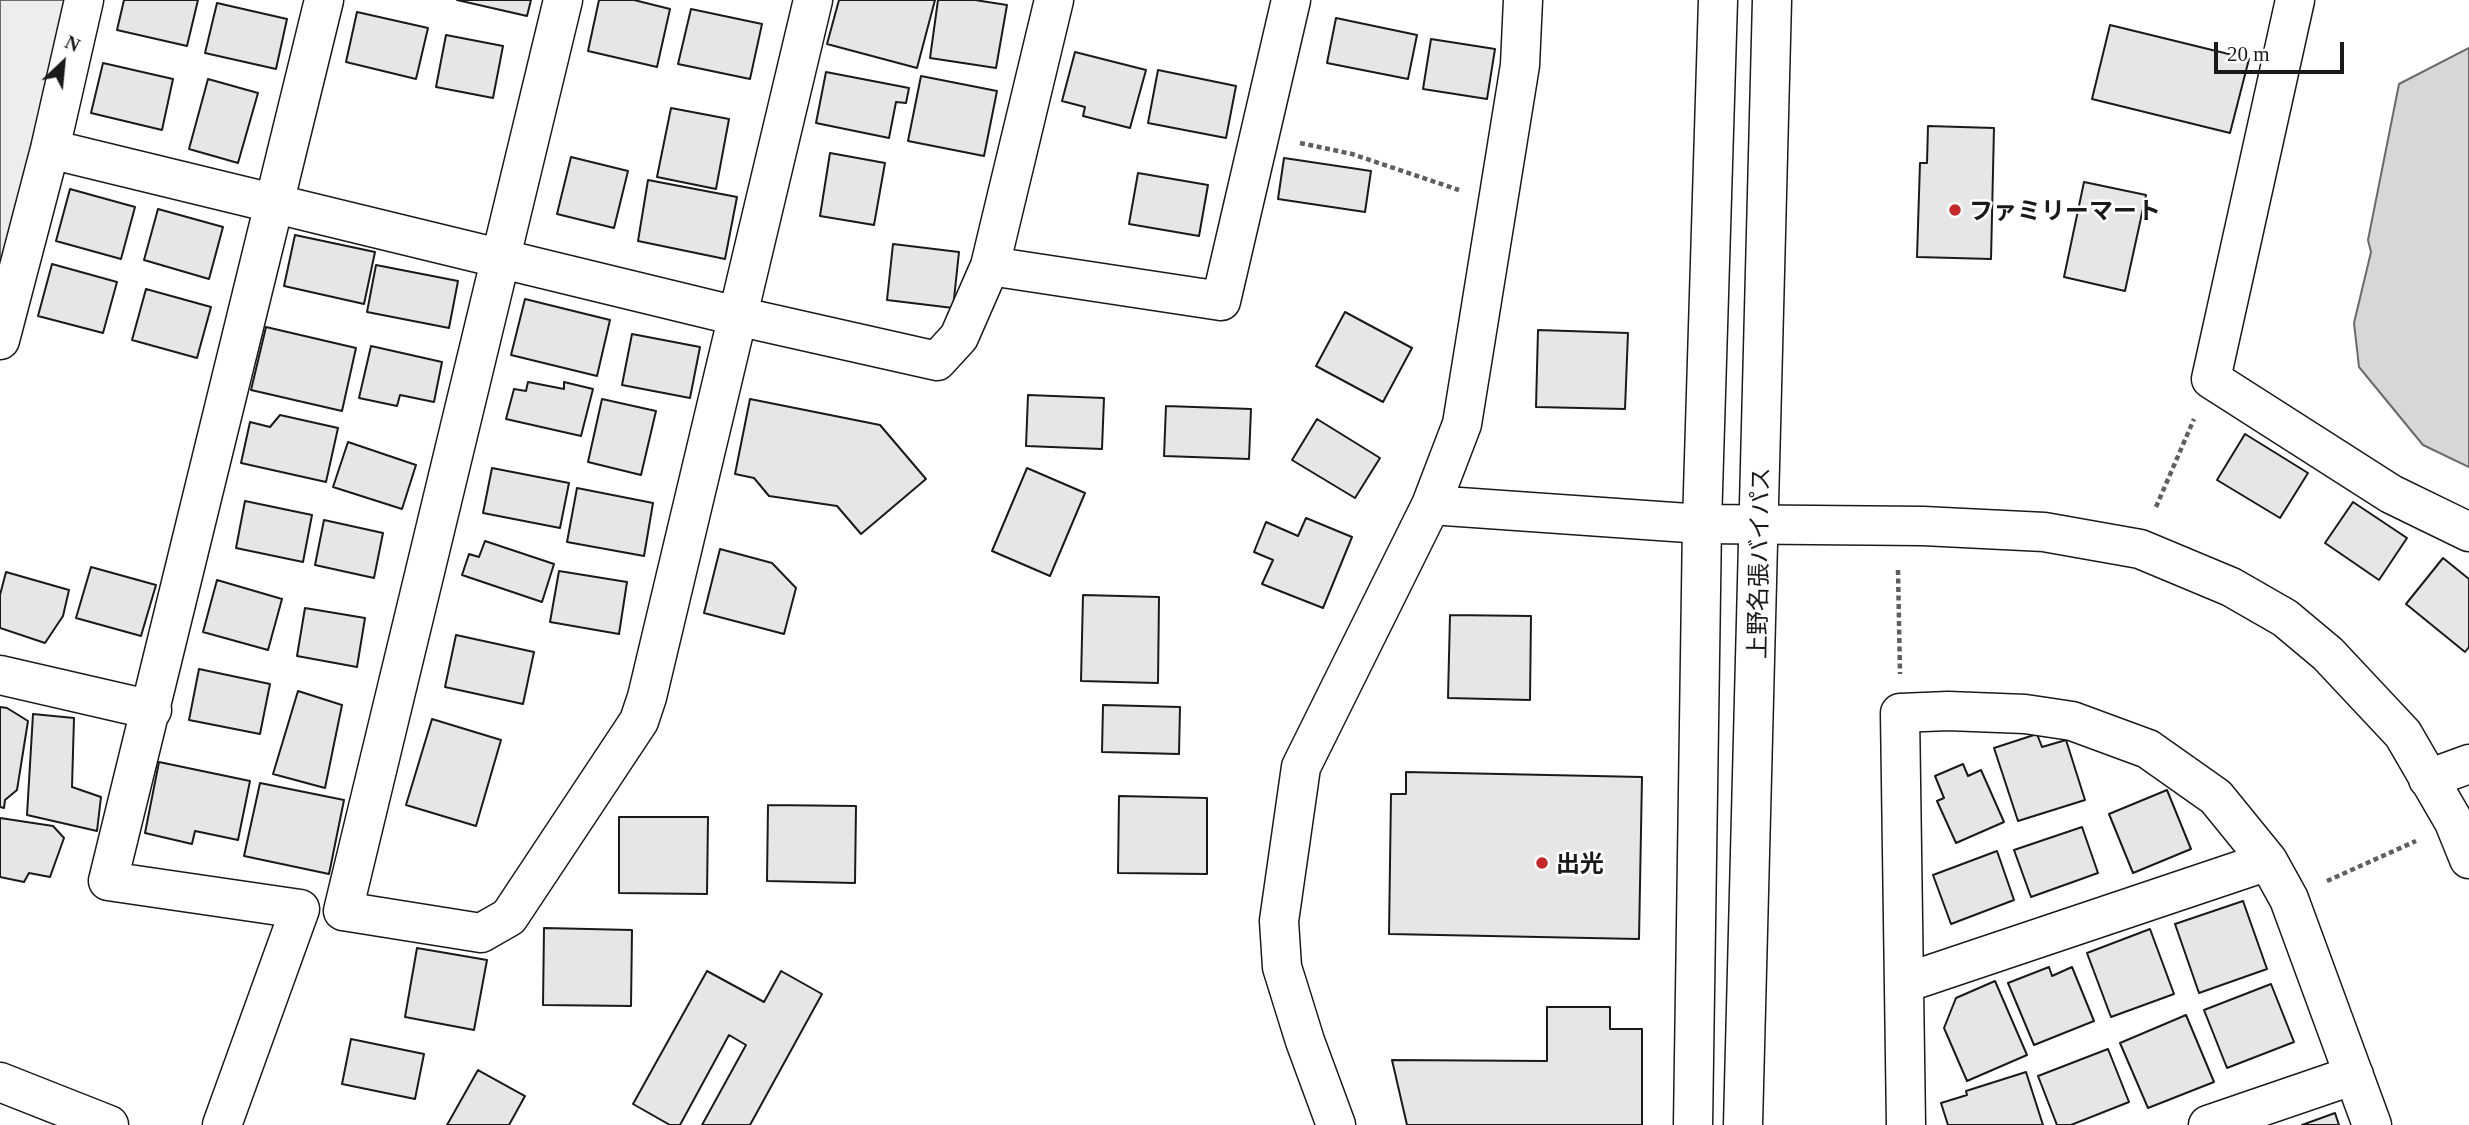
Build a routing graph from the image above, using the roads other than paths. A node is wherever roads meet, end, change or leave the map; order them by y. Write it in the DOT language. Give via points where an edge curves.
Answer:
graph roads {
  1 [pos="84,0"];
  2 [pos="324,0"];
  3 [pos="563,0"];
  4 [pos="813,0"];
  5 [pos="1054,0"];
  6 [pos="1292,0"];
  7 [pos="1523,0"];
  8 [pos="1718,0"];
  9 [pos="1772,0"];
  10 [pos="2295,0"];
  11 [pos="50,149"];
  12 [pos="276,202"];
  13 [pos="500,257"];
  14 [pos="990,266"];
  15 [pos="737,316"];
  16 [pos="0,340"];
  17 [pos="1431,505"];
  18 [pos="1702,524"];
  19 [pos="1759,524"];
  20 [pos="2469,532"];
  21 [pos="0,675"];
  22 [pos="152,710"];
  23 [pos="2469,764"];
  24 [pos="2428,779"];
  25 [pos="2469,859"];
  26 [pos="2268,861"];
  27 [pos="300,909"];
  28 [pos="343,911"];
  29 [pos="1905,983"];
  30 [pos="2354,1075"];
  31 [pos="0,1082"];
  32 [pos="109,1125"];
  33 [pos="222,1125"];
  34 [pos="1336,1125"];
  35 [pos="1693,1125"];
  36 [pos="1743,1125"];
  37 [pos="1906,1125"];
  38 [pos="2208,1125"];
  39 [pos="2372,1125"];
  1 -- 11 [label="main road"];
  2 -- 12 [label="main road"];
  3 -- 13 [label="main road"];
  4 -- 15 [label="main road"];
  5 -- 14 [label="main road"];
  6 -- 14 [label="main road" via="1222,301"];
  7 -- 17 [label="main road" via="1520,65 1462,424"];
  8 -- 18 [label="main road"];
  9 -- 19 [label="main road, 上野名張バイパス"];
  10 -- 20 [label="main road" via="2211,379 2391,494"];
  11 -- 12 [label="main road"];
  11 -- 16 [label="main road"];
  12 -- 13 [label="main road"];
  12 -- 22 [label="main road"];
  13 -- 15 [label="main road"];
  13 -- 28 [label="main road"];
  14 -- 15 [label="main road" via="959,337 937,361"];
  15 -- 28 [label="main road" via="639,721 509,918 481,933"];
  17 -- 18 [label="main road"];
  17 -- 34 [label="main road" via="1301,767 1287,855 1279,921 1282,967"];
  18 -- 19 [label="main road"];
  18 -- 35 [label="main road"];
  19 -- 24 [label="main road" via="2043,532 2140,549 2189,567 2285,618 2328,653 2403,734"];
  19 -- 36 [label="main road, 上野名張バイパス"];
  21 -- 22 [label="main road"];
  22 -- 27 [label="main road" via="108,881"];
  23 -- 24 [label="main road"];
  24 -- 25 [label="main road" via="2454,822"];
  26 -- 29 [label="main road"];
  26 -- 29 [label="main road" via="2216,797 2148,749 2072,721 2025,714 1900,713"];
  26 -- 30 [label="main road" via="2289,899"];
  27 -- 28 [label="main road"];
  27 -- 33 [label="main road"];
  29 -- 37 [label="main road"];
  30 -- 38 [label="main road"];
  30 -- 39 [label="main road"];
  31 -- 32 [label="main road"];
}
